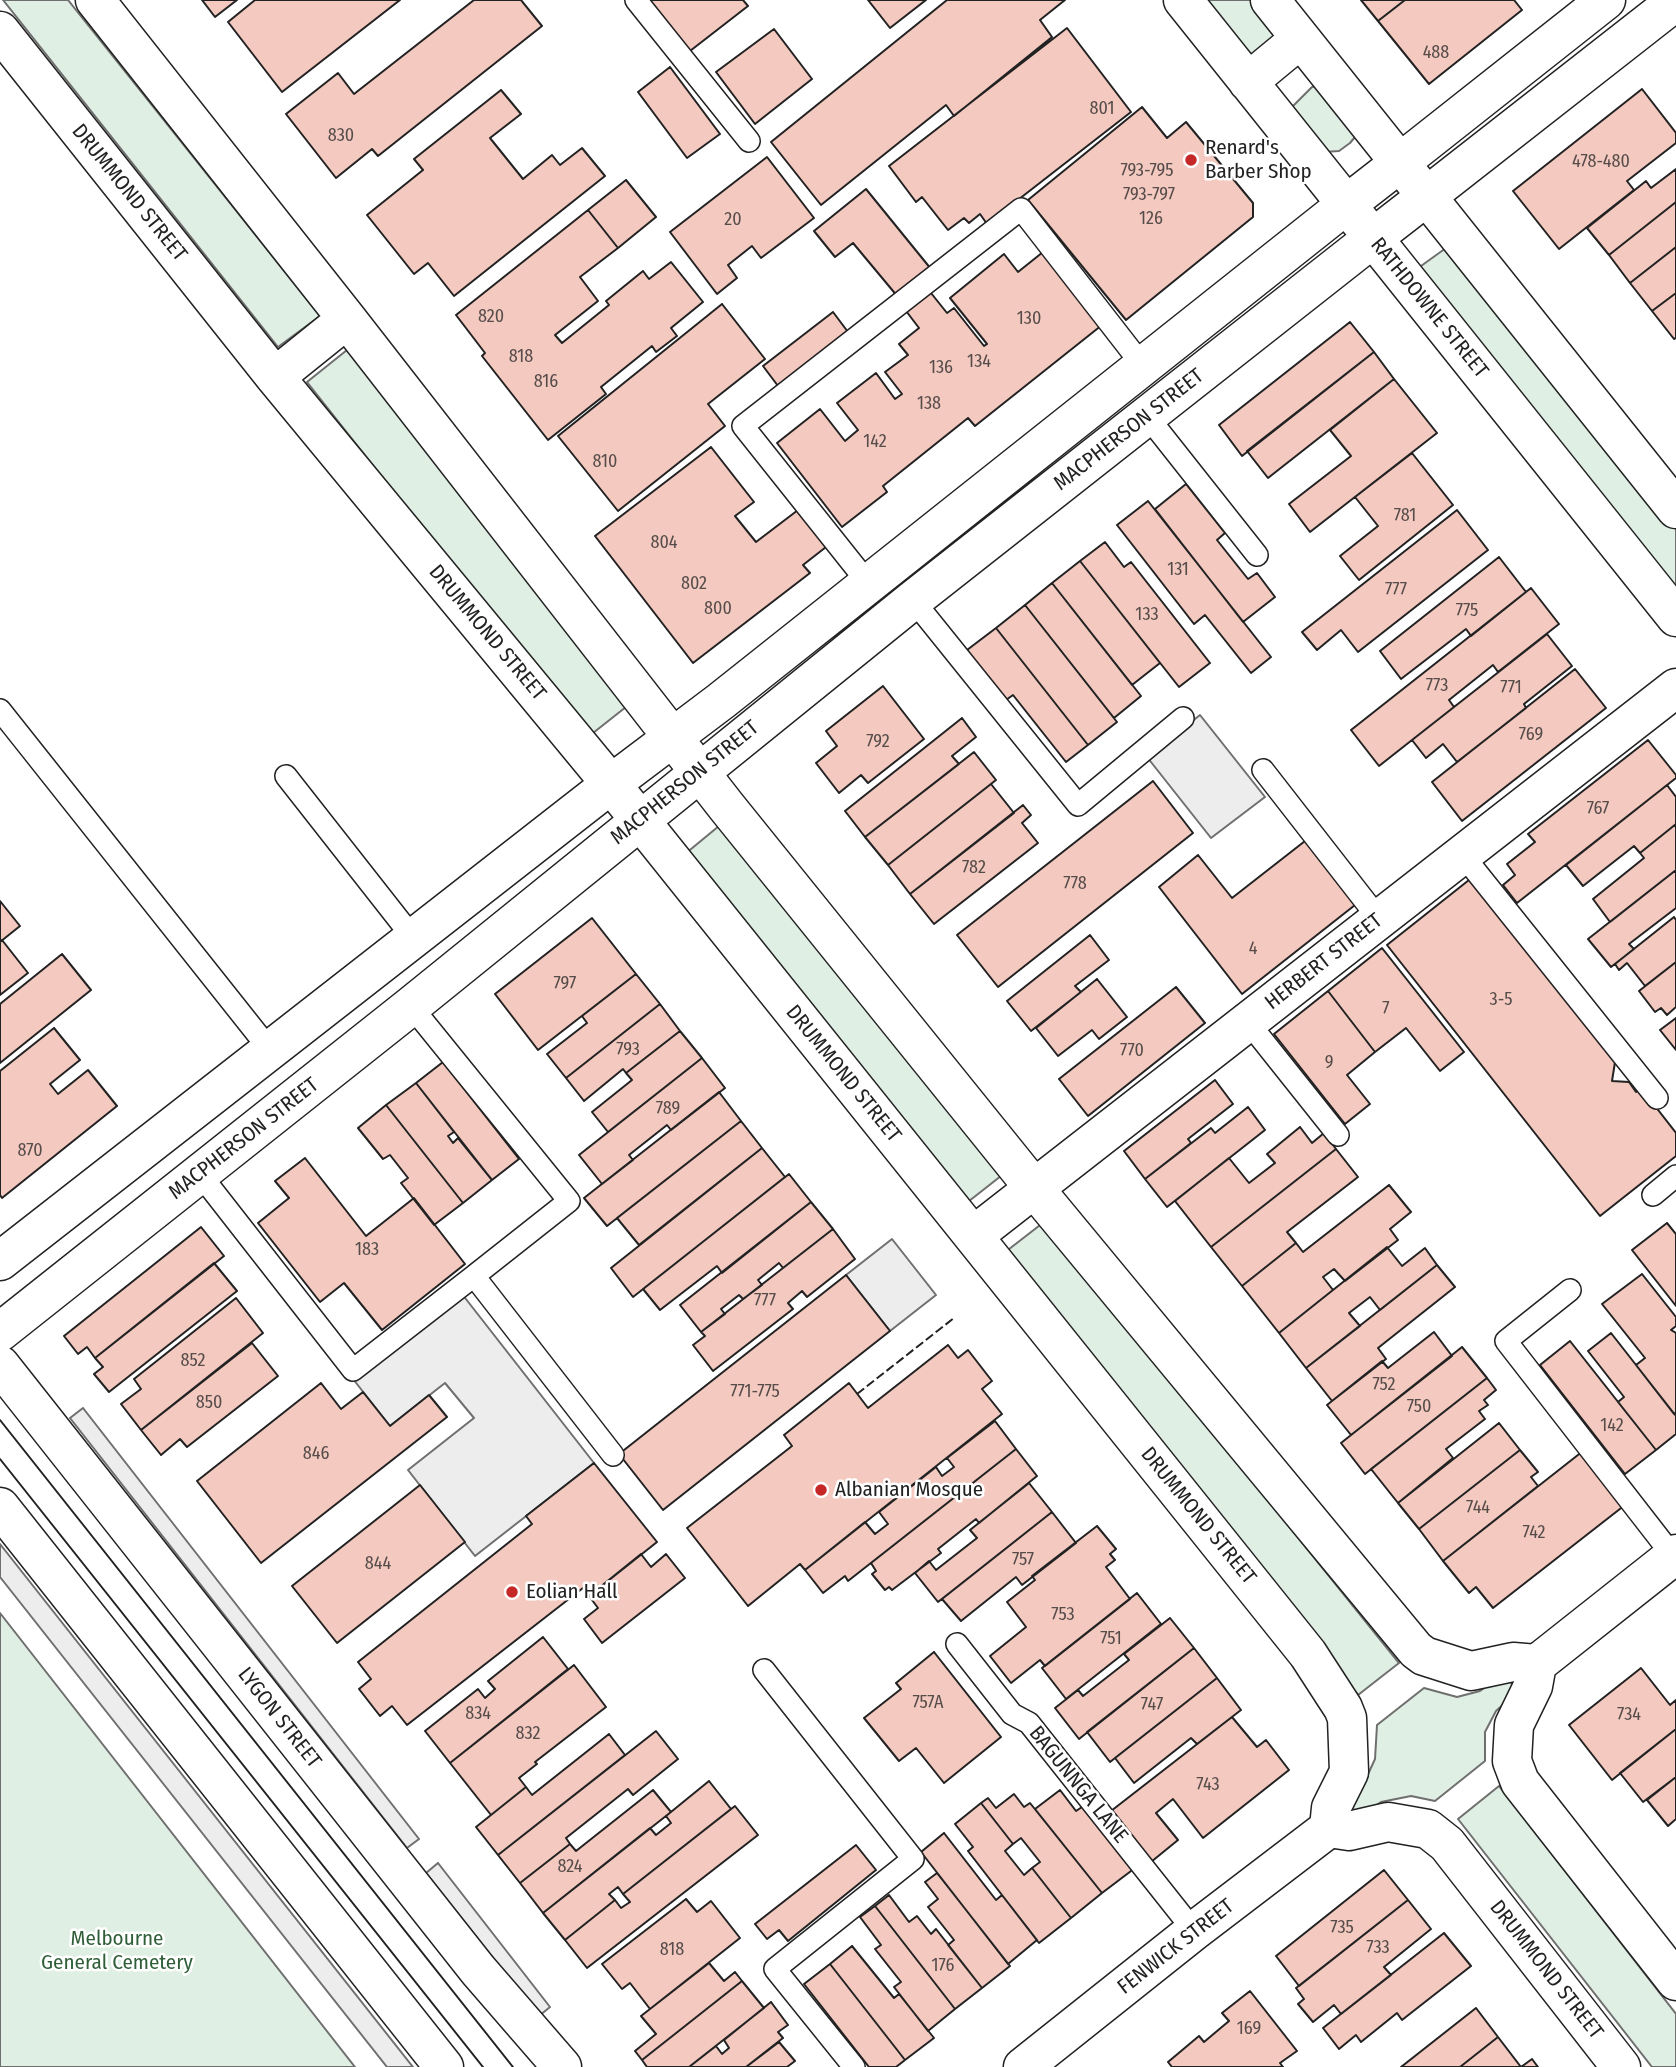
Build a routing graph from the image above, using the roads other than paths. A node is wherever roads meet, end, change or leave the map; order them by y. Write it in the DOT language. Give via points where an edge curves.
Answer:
graph roads {
  1 [pos="94,0"];
  2 [pos="636,0"];
  3 [pos="1183,0"];
  4 [pos="1269,0"];
  5 [pos="1676,1"];
  6 [pos="1591,4"];
  7 [pos="0,32"];
  8 [pos="1300,39"];
  9 [pos="1248,82"];
  10 [pos="749,141"];
  11 [pos="1401,162"];
  12 [pos="1427,196"];
  13 [pos="1347,204"];
  14 [pos="1373,238"];
  15 [pos="347,319"];
  16 [pos="1143,366"];
  17 [pos="275,377"];
  18 [pos="1147,416"];
  19 [pos="1676,509"];
  20 [pos="1257,555"];
  21 [pos="868,583"];
  22 [pos="913,600"];
  23 [pos="1676,617"];
  24 [pos="1676,688"];
  25 [pos="0,710"];
  26 [pos="1183,718"];
  27 [pos="672,737"];
  28 [pos="1262,770"];
  29 [pos="700,773"];
  30 [pos="286,776"];
  31 [pos="611,784"];
  32 [pos="640,821"];
  33 [pos="1462,854"];
  34 [pos="1379,919"];
  35 [pos="414,939"];
  36 [pos="411,1006"];
  37 [pos="1248,1022"];
  38 [pos="270,1050"];
  39 [pos="302,1093"];
  40 [pos="1657,1098"];
  41 [pos="1338,1135"];
  42 [pos="199,1173"];
  43 [pos="1676,1176"];
  44 [pos="1034,1188"];
  45 [pos="1653,1195"];
  46 [pos="973,1236"];
  47 [pos="0,1261"];
  48 [pos="474,1276"];
  49 [pos="1570,1290"];
  50 [pos="0,1332"];
  51 [pos="0,1364"];
  52 [pos="613,1455"];
  53 [pos="0,1507"];
  54 [pos="1675,1555"];
  55 [pos="957,1644"];
  56 [pos="1537,1664"];
  57 [pos="764,1670"];
  58 [pos="1329,1828"];
  59 [pos="1194,1931"];
  60 [pos="1676,1981"];
  61 [pos="444,2067"];
  62 [pos="562,2067"];
  63 [pos="854,2067"];
  64 [pos="1023,2067"];
  65 [pos="1621,2067"];
  1 -- 15 [label="street"];
  2 -- 10 [label="lane"];
  3 -- 9 [label="street, RATHDOWNE STREET"];
  4 -- 8 [label="street"];
  5 -- 12 [label="street"];
  6 -- 11 [label="street"];
  7 -- 17 [label="street, DRUMMOND STREET"];
  8 -- 9 [label="street"];
  8 -- 11 [label="street"];
  9 -- 13 [label="street, RATHDOWNE STREET"];
  11 -- 12 [label="street"];
  11 -- 13 [label="street, MACPHERSON STREET"];
  12 -- 14 [label="street, MACPHERSON STREET"];
  12 -- 19 [label="street"];
  13 -- 14 [label="street, RATHDOWNE STREET"];
  13 -- 16 [label="street, MACPHERSON STREET"];
  14 -- 18 [label="street, MACPHERSON STREET"];
  14 -- 23 [label="street, RATHDOWNE STREET"];
  15 -- 17 [label="street"];
  15 -- 27 [label="street"];
  16 -- 21 [label="street, MACPHERSON STREET"];
  16 -- 21 [label="lane" via="1021,209 743,426"];
  17 -- 31 [label="street, DRUMMOND STREET"];
  18 -- 20 [label="lane"];
  18 -- 22 [label="street, MACPHERSON STREET"];
  21 -- 27 [label="street, MACPHERSON STREET"];
  22 -- 26 [label="lane" via="1078,805"];
  22 -- 29 [label="street, MACPHERSON STREET"];
  24 -- 33 [label="street, HERBERT STREET"];
  25 -- 38 [label="lane"];
  27 -- 29 [label="street"];
  27 -- 31 [label="street, MACPHERSON STREET"];
  28 -- 34 [label="lane"];
  29 -- 32 [label="street, MACPHERSON STREET"];
  29 -- 44 [label="street"];
  30 -- 35 [label="lane"];
  31 -- 32 [label="street, DRUMMOND STREET"];
  31 -- 35 [label="street, MACPHERSON STREET"];
  32 -- 36 [label="street, MACPHERSON STREET"];
  32 -- 46 [label="street, DRUMMOND STREET"];
  33 -- 34 [label="street, HERBERT STREET"];
  33 -- 40 [label="lane"];
  34 -- 37 [label="street, HERBERT STREET"];
  35 -- 38 [label="street, MACPHERSON STREET"];
  36 -- 39 [label="street, MACPHERSON STREET"];
  36 -- 48 [label="lane" via="569,1201"];
  37 -- 41 [label="lane"];
  37 -- 44 [label="street, HERBERT STREET"];
  38 -- 39 [label="street"];
  38 -- 47 [label="street, MACPHERSON STREET"];
  39 -- 42 [label="street, MACPHERSON STREET"];
  42 -- 48 [label="lane" via="353,1370"];
  42 -- 50 [label="street, MACPHERSON STREET"];
  43 -- 45 [label="lane"];
  44 -- 46 [label="street, HERBERT STREET"];
  44 -- 56 [label="street" via="1416,1650 1471,1671 1513,1662"];
  46 -- 58 [label="street, DRUMMOND STREET" via="1308,1654 1343,1708 1349,1772 1331,1808"];
  48 -- 52 [label="lane"];
  49 -- 54 [label="lane" via="1506,1341"];
  51 -- 62 [label="street, LYGON STREET" via="469,1959"];
  53 -- 61 [label="street"];
  54 -- 56 [label="street"];
  55 -- 59 [label="lane, BAGUNNGA LANE" via="1012,1714 1029,1723"];
  56 -- 60 [label="street" via="1533,1686 1514,1725 1512,1761 1520,1782"];
  57 -- 63 [label="lane" via="913,1859 775,1969"];
  58 -- 59 [label="street, FENWICK STREET"];
  58 -- 65 [label="street, DRUMMOND STREET" via="1349,1831 1388,1822 1428,1829 1447,1844"];
  59 -- 64 [label="street, FENWICK STREET"];
}
